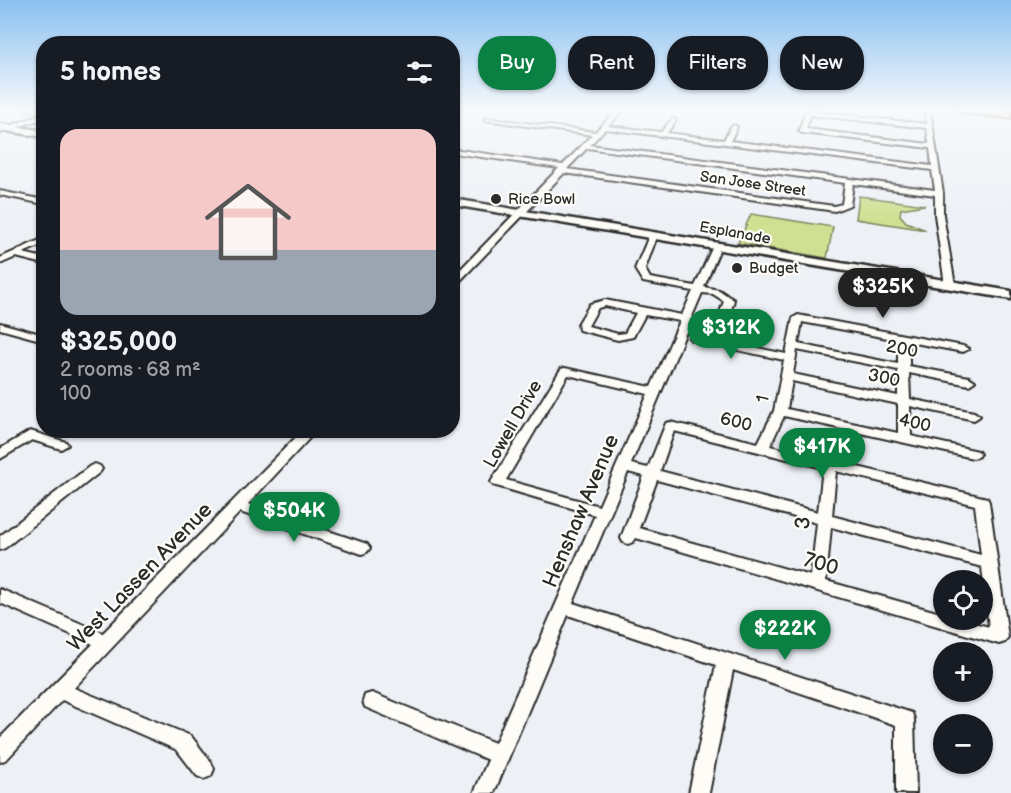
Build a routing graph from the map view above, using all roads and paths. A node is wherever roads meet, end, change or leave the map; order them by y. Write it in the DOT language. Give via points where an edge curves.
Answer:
graph roads {
  1 [pos="585,146"];
  2 [pos="758,146"];
  3 [pos="932,146"];
  4 [pos="460,148"];
  5 [pos="934,168"];
  6 [pos="562,169"];
  7 [pos="849,182"];
  8 [pos="0,193"];
  9 [pos="939,193"];
  10 [pos="36,200"];
  11 [pos="460,203"];
  12 [pos="519,213"];
  13 [pos="653,236"];
  14 [pos="36,244"];
  15 [pos="717,246"];
  16 [pos="15,254"];
  17 [pos="36,259"];
  18 [pos="0,261"];
  19 [pos="460,276"];
  20 [pos="950,285"];
  21 [pos="699,290"];
  22 [pos="1011,296"];
  23 [pos="642,311"];
  24 [pos="0,326"];
  25 [pos="682,327"];
  26 [pos="36,336"];
  27 [pos="903,338"];
  28 [pos="963,349"];
  29 [pos="791,352"];
  30 [pos="903,367"];
  31 [pos="786,376"];
  32 [pos="969,381"];
  33 [pos="655,392"];
  34 [pos="903,401"];
  35 [pos="780,411"];
  36 [pos="974,416"];
  37 [pos="36,437"];
  38 [pos="39,438"];
  39 [pos="303,438"];
  40 [pos="904,439"];
  41 [pos="61,445"];
  42 [pos="762,449"];
  43 [pos="0,454"];
  44 [pos="973,454"];
  45 [pos="830,465"];
  46 [pos="623,466"];
  47 [pos="94,469"];
  48 [pos="652,474"];
  49 [pos="237,506"];
  50 [pos="603,512"];
  51 [pos="825,520"];
  52 [pos="630,535"];
  53 [pos="0,544"];
  54 [pos="362,548"];
  55 [pos="989,564"];
  56 [pos="818,585"];
  57 [pos="0,596"];
  58 [pos="563,607"];
  59 [pos="105,642"];
  60 [pos="726,660"];
  61 [pos="60,691"];
  62 [pos="372,701"];
  63 [pos="0,752"];
  64 [pos="500,755"];
  65 [pos="204,769"];
  66 [pos="484,793"];
  67 [pos="699,793"];
  68 [pos="906,793"];
  1 -- 6 [label="street"];
  1 -- 7 [label="street"];
  2 -- 5 [label="street"];
  3 -- 5 [label="street"];
  4 -- 6 [label="street"];
  5 -- 9 [label="street"];
  6 -- 7 [label="street, San Jose Street" via="835,209 845,207"];
  6 -- 12 [label="street"];
  7 -- 9 [label="street"];
  8 -- 10 [label="street"];
  9 -- 20 [label="street"];
  11 -- 12 [label="main road, Esplanade"];
  12 -- 13 [label="main road, Esplanade"];
  12 -- 19 [label="street"];
  13 -- 15 [label="main road, Esplanade"];
  13 -- 21 [label="street" via="640,269 646,280"];
  14 -- 16 [label="street"];
  15 -- 20 [label="main road, Esplanade"];
  15 -- 21 [label="street, Henshaw Avenue"];
  16 -- 17 [label="street"];
  16 -- 18 [label="street"];
  20 -- 22 [label="main road, Esplanade"];
  21 -- 25 [label="street, Henshaw Avenue"];
  21 -- 25 [label="street" via="722,294 729,300 720,328 708,333"];
  23 -- 23 [label="street" via="598,304 582,327 625,337"];
  23 -- 25 [label="street"];
  24 -- 26 [label="street"];
  25 -- 29 [label="street, 200"];
  25 -- 33 [label="street, Henshaw Avenue"];
  27 -- 28 [label="street"];
  27 -- 29 [label="street, 1" via="798,318"];
  27 -- 30 [label="street"];
  29 -- 30 [label="street, 200"];
  29 -- 31 [label="street, 1"];
  30 -- 32 [label="street, 200"];
  30 -- 34 [label="street"];
  31 -- 34 [label="street, 300"];
  31 -- 35 [label="street, 1"];
  33 -- 46 [label="street, Henshaw Avenue"];
  33 -- 50 [label="street, Lowell Drive" via="565,371 498,482"];
  34 -- 36 [label="street, 300"];
  34 -- 40 [label="street"];
  35 -- 40 [label="street, 400"];
  35 -- 42 [label="street, 1"];
  37 -- 43 [label="street" via="30,435"];
  38 -- 41 [label="street"];
  39 -- 49 [label="street, West Lassen Avenue"];
  40 -- 44 [label="street, 400"];
  42 -- 45 [label="street, 600"];
  42 -- 48 [label="street, 600" via="670,426"];
  45 -- 51 [label="street, 3"];
  45 -- 55 [label="street, 600" via="982,502"];
  46 -- 48 [label="street"];
  46 -- 50 [label="street, Henshaw Avenue"];
  47 -- 53 [label="street"];
  48 -- 51 [label="street"];
  48 -- 52 [label="street, 600"];
  49 -- 54 [label="street"];
  49 -- 59 [label="street, West Lassen Avenue"];
  50 -- 58 [label="street, Henshaw Avenue"];
  51 -- 55 [label="street"];
  51 -- 56 [label="street, 3"];
  52 -- 56 [label="street, 700"];
  55 -- 56 [label="street, 700" via="999,637"];
  57 -- 59 [label="street"];
  58 -- 60 [label="street"];
  58 -- 64 [label="street, Henshaw Avenue"];
  59 -- 61 [label="street, West Lassen Avenue"];
  60 -- 67 [label="street"];
  60 -- 68 [label="street" via="905,719"];
  61 -- 63 [label="street, West Lassen Avenue"];
  61 -- 65 [label="street" via="184,743"];
  62 -- 64 [label="street"];
  64 -- 66 [label="street, Henshaw Avenue"];
}
